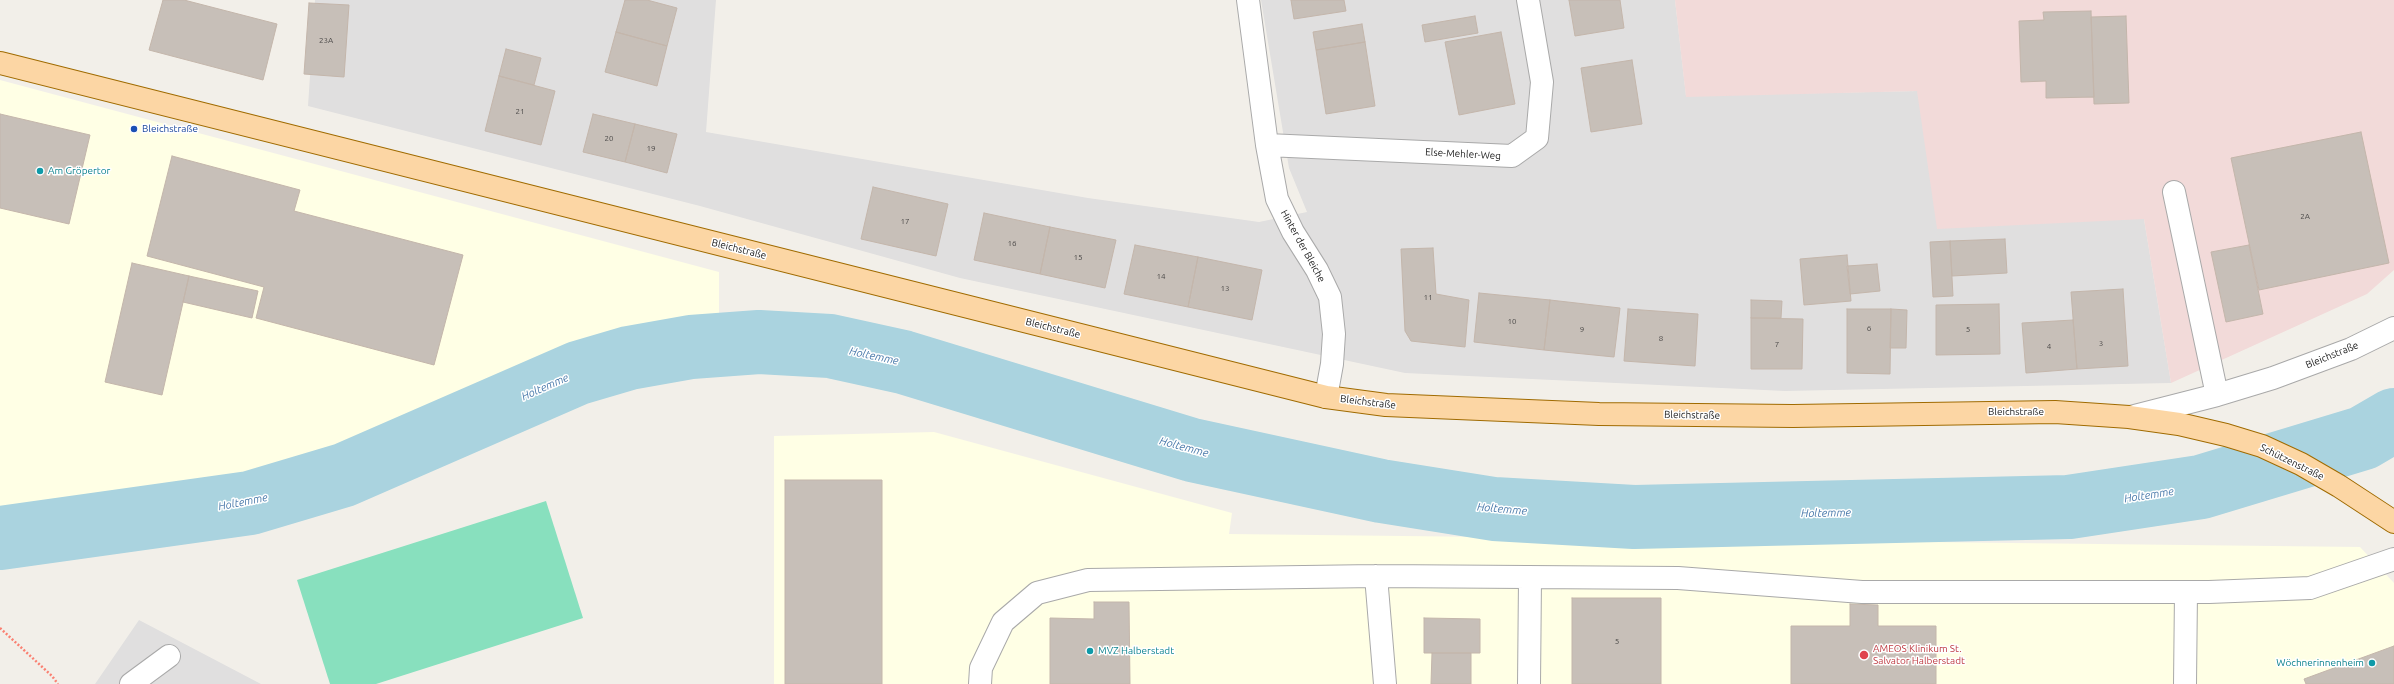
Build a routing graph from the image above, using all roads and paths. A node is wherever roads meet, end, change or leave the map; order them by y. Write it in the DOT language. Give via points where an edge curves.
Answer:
graph roads {
  1 [pos="1248,0"];
  2 [pos="1528,0"];
  3 [pos="0,63"];
  4 [pos="1267,145"];
  5 [pos="2174,192"];
  6 [pos="2394,328"];
  7 [pos="2217,395"];
  8 [pos="1326,397"];
  9 [pos="2129,417"];
  10 [pos="2179,424"];
  11 [pos="2394,522"];
  12 [pos="2394,559"];
  13 [pos="1376,576"];
  14 [pos="1530,579"];
  15 [pos="2186,592"];
  16 [pos="0,628"];
  17 [pos="169,656"];
  18 [pos="58,684"];
  19 [pos="131,684"];
  20 [pos="980,684"];
  21 [pos="1385,684"];
  22 [pos="1529,684"];
  23 [pos="2185,684"];
  1 -- 4 [label="street, Hinter der Bleiche"];
  2 -- 4 [label="street, Else-Mehler-Weg" via="1542,82 1537,138 1512,156"];
  3 -- 8 [label="main road, Bleichstraße"];
  4 -- 8 [label="street, Hinter der Bleiche" via="1278,199 1293,232 1317,270 1330,297 1334,334"];
  5 -- 7 [label="street"];
  6 -- 7 [label="street, Bleichstraße" via="2351,349 2273,378"];
  7 -- 9 [label="street, Bleichstraße"];
  8 -- 9 [label="main road, Bleichstraße" via="1386,405 1599,414 1793,416 2055,412"];
  9 -- 10 [label="main road, Bleichstraße"];
  10 -- 11 [label="main road, Schützenstraße" via="2262,446 2301,464"];
  12 -- 15 [label="street" via="2310,588"];
  13 -- 14 [label="street"];
  13 -- 20 [label="street" via="1088,580 1038,593 1003,622 981,668"];
  13 -- 21 [label="street"];
  14 -- 15 [label="street" via="1678,578 1862,592"];
  14 -- 22 [label="street"];
  15 -- 23 [label="street"];
  16 -- 18 [label="path"];
  17 -- 19 [label="street"];
}
